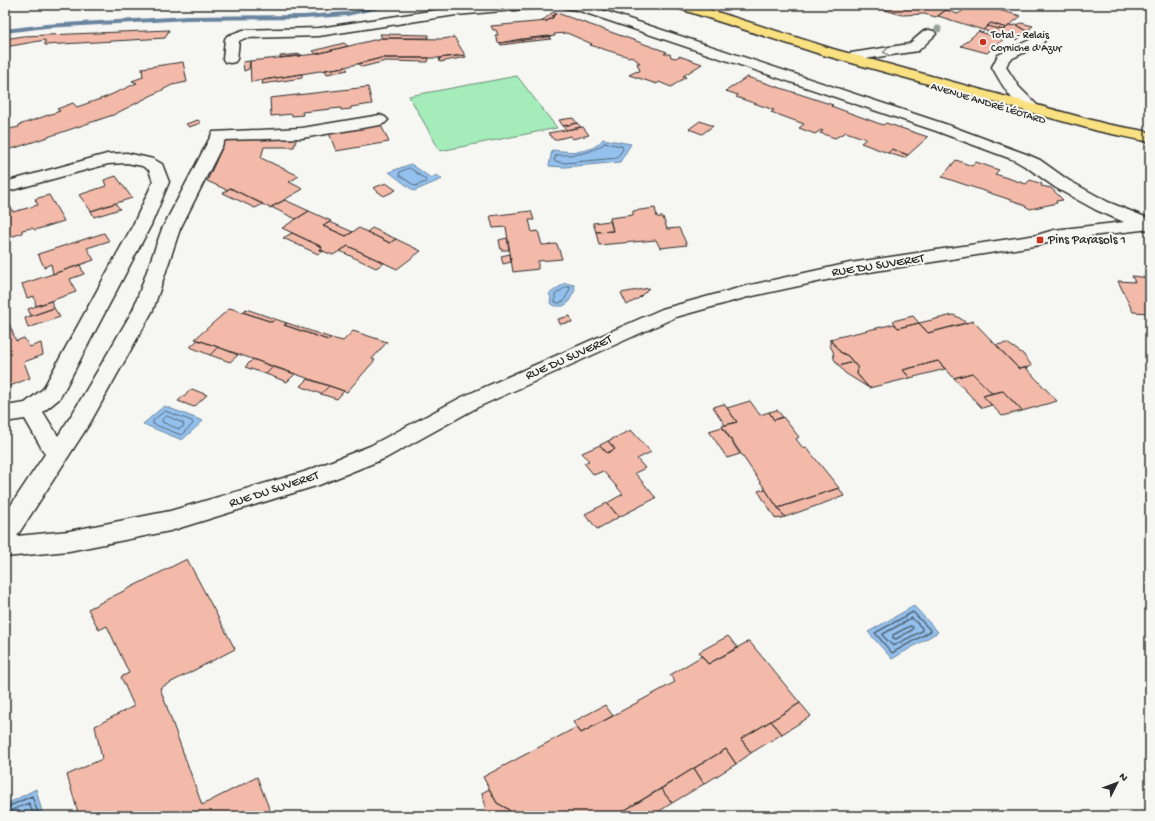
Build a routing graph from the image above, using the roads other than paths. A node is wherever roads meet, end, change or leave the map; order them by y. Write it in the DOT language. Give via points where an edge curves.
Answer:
graph roads {
  1 [pos="528,5"];
  2 [pos="570,5"];
  3 [pos="682,5"];
  4 [pos="929,34"];
  5 [pos="1038,40"];
  6 [pos="828,52"];
  7 [pos="851,57"];
  8 [pos="230,59"];
  9 [pos="1032,108"];
  10 [pos="380,120"];
  11 [pos="1150,137"];
  12 [pos="1150,150"];
  13 [pos="5,188"];
  14 [pos="1147,224"];
  15 [pos="31,410"];
  16 [pos="5,414"];
  17 [pos="57,455"];
  18 [pos="5,534"];
  19 [pos="5,547"];
  1 -- 8 [label="street" via="456,11 319,32 243,34 232,39"];
  2 -- 14 [label="street" via="580,6 867,102 1020,157 1102,206"];
  3 -- 6 [label="main road, AVENUE ANDRÉ LÉOTARD"];
  4 -- 7 [label="street, one-way" via="913,48"];
  5 -- 9 [label="street" via="1003,58 999,67 1013,90"];
  6 -- 7 [label="main road, AVENUE ANDRÉ LÉOTARD"];
  6 -- 12 [label="main road, AVENUE ANDRÉ LÉOTARD" via="848,61 1028,117"];
  7 -- 9 [label="main road, AVENUE ANDRÉ LÉOTARD"];
  9 -- 11 [label="main road, AVENUE ANDRÉ LÉOTARD" via="1104,128"];
  10 -- 17 [label="street" via="302,133 219,135 171,229 143,310 82,417"];
  13 -- 15 [label="street" via="107,159 127,158 147,162 156,168 161,182 142,225 52,394"];
  14 -- 19 [label="street, RUE DU SUVERET" via="1054,235 1032,241 850,269 746,292 676,311 470,402 378,452 311,479 170,521 69,541"];
  15 -- 16 [label="street"];
  15 -- 17 [label="street"];
  17 -- 18 [label="street"];
}
